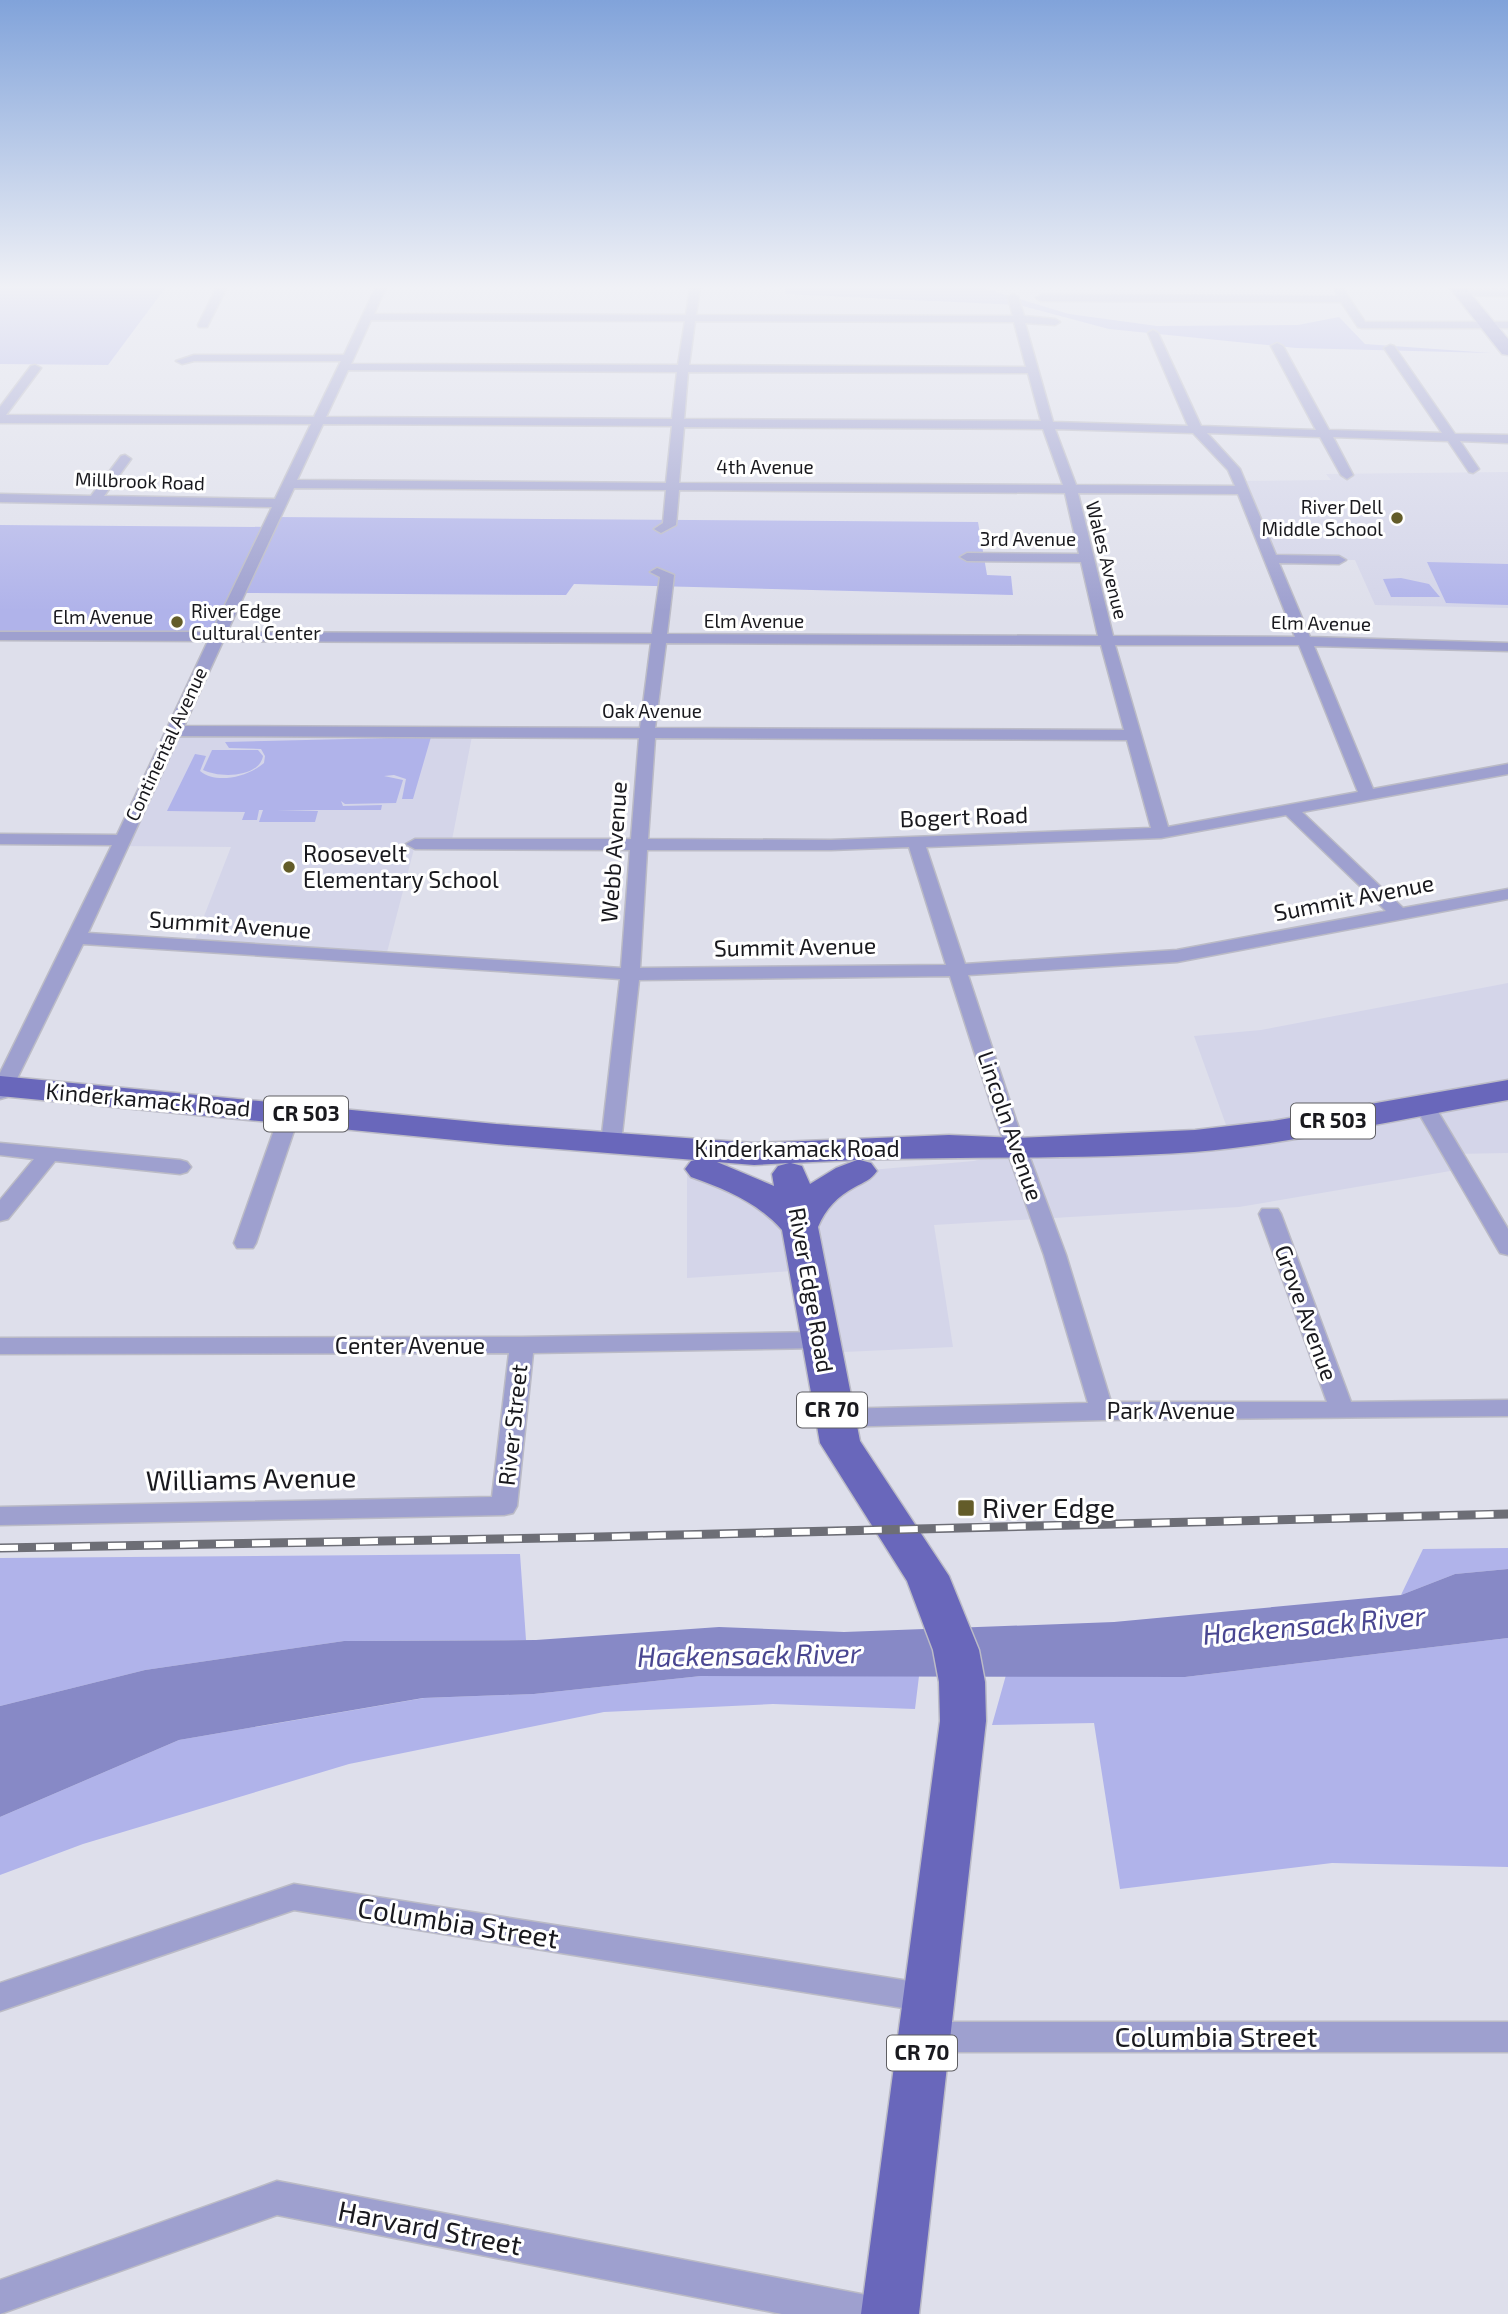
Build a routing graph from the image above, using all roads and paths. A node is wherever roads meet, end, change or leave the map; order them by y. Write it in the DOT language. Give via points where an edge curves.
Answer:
graph roads {
  1 [pos="16,395"];
  2 [pos="331,395"];
  3 [pos="681,395"];
  4 [pos="1040,395"];
  5 [pos="1181,395"];
  6 [pos="1304,395"];
  7 [pos="1423,395"];
  8 [pos="0,417"];
  9 [pos="318,422"];
  10 [pos="678,424"];
  11 [pos="1048,425"];
  12 [pos="1196,429"];
  13 [pos="1324,433"];
  14 [pos="1452,437"];
  15 [pos="1508,439"];
  16 [pos="125,459"];
  17 [pos="1473,469"];
  18 [pos="1347,475"];
  19 [pos="289,484"];
  20 [pos="672,486"];
  21 [pos="1070,487"];
  22 [pos="1242,490"];
  23 [pos="0,498"];
  24 [pos="95,499"];
  25 [pos="279,503"];
  26 [pos="661,529"];
  27 [pos="967,557"];
  28 [pos="1088,558"];
  29 [pos="1270,559"];
  30 [pos="1339,560"];
  31 [pos="657,572"];
  32 [pos="5,636"];
  33 [pos="216,636"];
  34 [pos="657,640"];
  35 [pos="1107,641"];
  36 [pos="1306,641"];
  37 [pos="1508,647"];
  38 [pos="0,650"];
  39 [pos="172,731"];
  40 [pos="647,732"];
  41 [pos="1132,735"];
  42 [pos="1508,769"];
  43 [pos="1367,794"];
  44 [pos="1289,809"];
  45 [pos="1161,832"];
  46 [pos="0,839"];
  47 [pos="121,840"];
  48 [pos="916,842"];
  49 [pos="415,844"];
  50 [pos="639,845"];
  51 [pos="1508,894"];
  52 [pos="1399,914"];
  53 [pos="77,938"];
  54 [pos="957,970"];
  55 [pos="630,974"];
  56 [pos="1,1088"];
  57 [pos="1508,1090"];
  58 [pos="1424,1105"];
  59 [pos="290,1113"];
  60 [pos="496,1134"];
  61 [pos="611,1143"];
  62 [pos="0,1149"];
  63 [pos="1017,1149"];
  64 [pos="49,1154"];
  65 [pos="643,1161"];
  66 [pos="180,1167"];
  67 [pos="703,1169"];
  68 [pos="859,1171"];
  69 [pos="790,1174"];
  70 [pos="4,1202"];
  71 [pos="1270,1214"];
  72 [pos="800,1227"];
  73 [pos="244,1243"];
  74 [pos="1508,1248"];
  75 [pos="820,1340"];
  76 [pos="522,1345"];
  77 [pos="0,1346"];
  78 [pos="1508,1408"];
  79 [pos="1101,1411"];
  80 [pos="1342,1411"];
  81 [pos="834,1418"];
  82 [pos="504,1506"];
  83 [pos="0,1516"];
  84 [pos="0,1997"];
  85 [pos="926,2017"];
  86 [pos="1508,2037"];
  87 [pos="0,2297"];
  88 [pos="871,2314"];
  89 [pos="890,2314"];
  1 -- 8 [label="street"];
  2 -- 9 [label="street, Continental Avenue"];
  3 -- 10 [label="street"];
  4 -- 11 [label="street, Wales Avenue"];
  5 -- 12 [label="street"];
  6 -- 13 [label="street"];
  7 -- 14 [label="street"];
  8 -- 9 [label="street"];
  9 -- 10 [label="street"];
  9 -- 19 [label="street, Continental Avenue"];
  10 -- 11 [label="street"];
  10 -- 20 [label="street"];
  11 -- 12 [label="street"];
  11 -- 21 [label="street, Wales Avenue"];
  12 -- 13 [label="street"];
  12 -- 22 [label="street" via="1234,469"];
  13 -- 14 [label="street"];
  13 -- 18 [label="street"];
  14 -- 15 [label="street"];
  14 -- 17 [label="street"];
  16 -- 24 [label="street"];
  19 -- 20 [label="street, 4th Avenue"];
  19 -- 25 [label="street, Continental Avenue"];
  20 -- 21 [label="street, 4th Avenue"];
  20 -- 26 [label="street" via="669,525"];
  21 -- 22 [label="street, 4th Avenue"];
  21 -- 28 [label="street, Wales Avenue"];
  22 -- 29 [label="street"];
  23 -- 24 [label="street, Millbrook Road"];
  24 -- 25 [label="street, Millbrook Road"];
  25 -- 33 [label="street, Continental Avenue"];
  27 -- 28 [label="street, 3rd Avenue"];
  28 -- 35 [label="street, Wales Avenue"];
  29 -- 30 [label="street"];
  29 -- 36 [label="street"];
  31 -- 34 [label="street, Webb Avenue" via="667,575"];
  32 -- 33 [label="street, Elm Avenue"];
  32 -- 38 [label="street"];
  33 -- 34 [label="street, Elm Avenue"];
  33 -- 39 [label="street, Continental Avenue"];
  34 -- 35 [label="street, Elm Avenue"];
  34 -- 40 [label="street, Webb Avenue"];
  35 -- 36 [label="street, Elm Avenue"];
  35 -- 41 [label="street, Wales Avenue"];
  36 -- 37 [label="street, Elm Avenue"];
  36 -- 43 [label="street"];
  39 -- 40 [label="street, Oak Avenue"];
  39 -- 47 [label="street, Continental Avenue"];
  40 -- 41 [label="street, Oak Avenue"];
  40 -- 50 [label="street, Webb Avenue"];
  41 -- 45 [label="street, Wales Avenue"];
  42 -- 43 [label="street, Bogert Road"];
  43 -- 44 [label="street, Bogert Road"];
  44 -- 45 [label="street, Bogert Road"];
  44 -- 52 [label="street"];
  45 -- 48 [label="street, Bogert Road"];
  46 -- 47 [label="street"];
  47 -- 53 [label="street, Continental Avenue"];
  48 -- 50 [label="street, Bogert Road"];
  48 -- 54 [label="street, Lincoln Avenue"];
  49 -- 50 [label="street, Bogert Road"];
  50 -- 55 [label="street, Webb Avenue"];
  51 -- 52 [label="street, Summit Avenue"];
  52 -- 54 [label="street, Summit Avenue" via="1177,956"];
  53 -- 55 [label="street, Summit Avenue"];
  53 -- 56 [label="street, Continental Avenue"];
  54 -- 55 [label="street, Summit Avenue"];
  54 -- 63 [label="street, Lincoln Avenue"];
  55 -- 61 [label="street, Webb Avenue"];
  56 -- 59 [label="main road, Kinderkamack Road / CR 503"];
  57 -- 58 [label="main road, Kinderkamack Road / CR 503"];
  58 -- 63 [label="main road, Kinderkamack Road / CR 503" via="1195,1140"];
  58 -- 74 [label="street"];
  59 -- 60 [label="main road, Kinderkamack Road / CR 503"];
  59 -- 73 [label="street"];
  60 -- 61 [label="main road, Kinderkamack Road / CR 503"];
  60 -- 65 [label="main road" via="595,1158"];
  61 -- 63 [label="main road, Kinderkamack Road / CR 503" via="754,1154 949,1146"];
  61 -- 65 [label="main road"];
  62 -- 64 [label="street"];
  63 -- 68 [label="main road" via="974,1161"];
  63 -- 79 [label="street, Lincoln Avenue" via="1055,1255"];
  64 -- 66 [label="street"];
  64 -- 70 [label="street"];
  65 -- 67 [label="main road"];
  67 -- 69 [label="main road"];
  67 -- 72 [label="main road" via="744,1182 783,1207"];
  68 -- 69 [label="main road"];
  68 -- 72 [label="main road" via="834,1181 819,1194"];
  69 -- 72 [label="main road, River Edge Road / CR 70"];
  71 -- 80 [label="street, Grove Avenue"];
  72 -- 75 [label="main road, River Edge Road / CR 70"];
  75 -- 76 [label="street, Center Avenue"];
  75 -- 81 [label="main road, River Edge Road / CR 70"];
  76 -- 77 [label="street, Center Avenue"];
  76 -- 82 [label="street, River Street"];
  78 -- 80 [label="street, Park Avenue"];
  79 -- 80 [label="street, Park Avenue"];
  79 -- 81 [label="street, Park Avenue"];
  81 -- 85 [label="main road, River Edge Road / CR 70" via="841,1443 919,1560 946,1619 962,1682 963,1721"];
  82 -- 83 [label="street, Williams Avenue"];
  84 -- 85 [label="street, Columbia Street" via="294,1897"];
  85 -- 86 [label="street, Columbia Street"];
  85 -- 89 [label="main road, CR 70"];
  87 -- 88 [label="street, Harvard Street" via="277,2198"];
}
